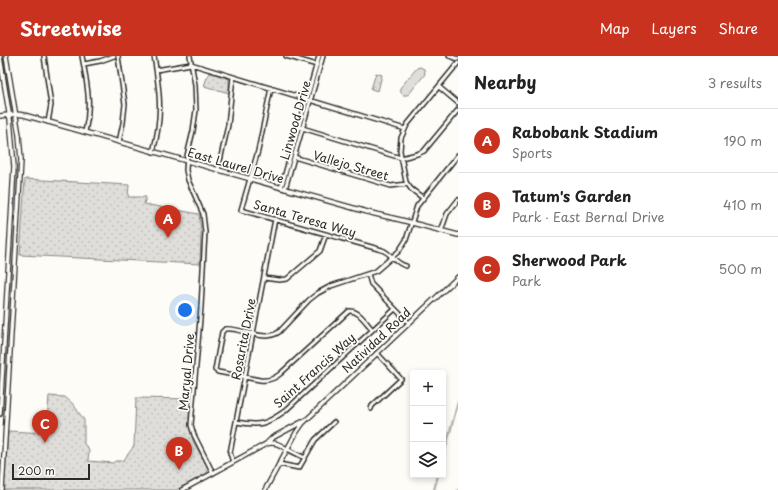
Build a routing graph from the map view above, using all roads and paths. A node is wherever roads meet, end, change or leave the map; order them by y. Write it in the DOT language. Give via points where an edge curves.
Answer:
graph roads {
  1 [pos="44,56"];
  2 [pos="82,56"];
  3 [pos="114,56"];
  4 [pos="118,56"];
  5 [pos="154,56"];
  6 [pos="190,56"];
  7 [pos="286,56"];
  8 [pos="318,56"];
  9 [pos="323,56"];
  10 [pos="449,56"];
  11 [pos="7,58"];
  12 [pos="458,59"];
  13 [pos="0,60"];
  14 [pos="458,63"];
  15 [pos="84,64"];
  16 [pos="191,64"];
  17 [pos="318,65"];
  18 [pos="156,70"];
  19 [pos="233,77"];
  20 [pos="439,87"];
  21 [pos="271,88"];
  22 [pos="308,100"];
  23 [pos="458,103"];
  24 [pos="458,110"];
  25 [pos="9,114"];
  26 [pos="16,114"];
  27 [pos="0,116"];
  28 [pos="48,122"];
  29 [pos="300,128"];
  30 [pos="405,129"];
  31 [pos="85,132"];
  32 [pos="119,142"];
  33 [pos="153,152"];
  34 [pos="458,155"];
  35 [pos="292,157"];
  36 [pos="401,158"];
  37 [pos="187,161"];
  38 [pos="218,170"];
  39 [pos="250,179"];
  40 [pos="407,184"];
  41 [pos="283,188"];
  42 [pos="423,198"];
  43 [pos="458,200"];
  44 [pos="275,219"];
  45 [pos="412,222"];
  46 [pos="441,231"];
  47 [pos="326,234"];
  48 [pos="458,235"];
  49 [pos="392,257"];
  50 [pos="406,266"];
  51 [pos="368,274"];
  52 [pos="458,277"];
  53 [pos="264,278"];
  54 [pos="395,309"];
  55 [pos="408,322"];
  56 [pos="372,330"];
  57 [pos="253,333"];
  58 [pos="377,353"];
  59 [pos="1,376"];
  60 [pos="245,377"];
  61 [pos="372,409"];
  62 [pos="0,414"];
  63 [pos="308,418"];
  64 [pos="236,422"];
  65 [pos="334,422"];
  66 [pos="266,444"];
  67 [pos="287,449"];
  68 [pos="305,458"];
  69 [pos="233,462"];
  70 [pos="279,464"];
  71 [pos="213,473"];
  72 [pos="2,490"];
  73 [pos="182,490"];
  74 [pos="265,490"];
  1 -- 28 [label="street" via="51,105"];
  2 -- 15 [label="street"];
  3 -- 15 [label="street"];
  4 -- 32 [label="street" via="125,107"];
  5 -- 18 [label="street"];
  6 -- 16 [label="street, Maryal Drive"];
  7 -- 17 [label="street"];
  8 -- 17 [label="street, Linwood Drive"];
  9 -- 17 [label="street, Linwood Drive"];
  10 -- 12 [label="street"];
  11 -- 13 [label="street"];
  11 -- 26 [label="main road"];
  13 -- 25 [label="main road"];
  14 -- 20 [label="street"];
  15 -- 31 [label="street" via="89,108"];
  16 -- 18 [label="street"];
  16 -- 19 [label="street"];
  16 -- 37 [label="street, Maryal Drive" via="195,115"];
  17 -- 22 [label="street, Linwood Drive"];
  18 -- 33 [label="street" via="160,113"];
  19 -- 21 [label="street"];
  19 -- 38 [label="street" via="228,125"];
  20 -- 23 [label="street"];
  20 -- 30 [label="street"];
  21 -- 22 [label="street"];
  21 -- 39 [label="street"];
  22 -- 29 [label="street, Linwood Drive"];
  22 -- 30 [label="street"];
  24 -- 36 [label="street" via="424,151"];
  25 -- 26 [label="main road, East Laurel Drive"];
  25 -- 27 [label="main road, East Laurel Drive"];
  25 -- 59 [label="main road" via="14,172"];
  26 -- 28 [label="main road, East Laurel Drive"];
  26 -- 72 [label="main road" via="20,173"];
  28 -- 31 [label="main road, East Laurel Drive"];
  29 -- 35 [label="street, Linwood Drive"];
  29 -- 36 [label="street"];
  30 -- 36 [label="street" via="400,141"];
  31 -- 32 [label="main road, East Laurel Drive"];
  32 -- 33 [label="main road, East Laurel Drive"];
  33 -- 37 [label="main road, East Laurel Drive"];
  34 -- 42 [label="street"];
  35 -- 40 [label="street, Vallejo Street" via="391,186"];
  35 -- 41 [label="street, Linwood Drive"];
  36 -- 40 [label="street"];
  37 -- 38 [label="main road, East Laurel Drive"];
  37 -- 71 [label="street, Maryal Drive" via="188,180 202,211 205,226 191,426"];
  38 -- 39 [label="main road, East Laurel Drive"];
  39 -- 41 [label="main road, East Laurel Drive"];
  39 -- 44 [label="street, Santa Teresa Way" via="241,210"];
  40 -- 42 [label="street"];
  41 -- 45 [label="main road, East Laurel Drive" via="377,215"];
  42 -- 45 [label="street" via="416,208"];
  43 -- 46 [label="street" via="447,214"];
  44 -- 47 [label="street, Santa Teresa Way"];
  44 -- 53 [label="street, Rosarita Drive"];
  45 -- 46 [label="main road, East Laurel Drive"];
  45 -- 49 [label="street" via="405,243"];
  46 -- 48 [label="main road, East Laurel Drive"];
  47 -- 49 [label="street, Santa Teresa Way" via="384,250"];
  47 -- 53 [label="street" via="320,251 288,278"];
  49 -- 50 [label="street, Santa Teresa Way"];
  49 -- 51 [label="street" via="380,269"];
  51 -- 54 [label="street" via="370,282"];
  51 -- 57 [label="street" via="318,293 275,334 267,336"];
  52 -- 55 [label="main road, Natividad Road"];
  53 -- 57 [label="street, Rosarita Drive"];
  54 -- 55 [label="street"];
  54 -- 56 [label="street, Saint Francis Way"];
  55 -- 58 [label="main road, Natividad Road"];
  56 -- 60 [label="street" via="356,313 349,311 277,376 264,381"];
  56 -- 64 [label="street, Saint Francis Way" via="282,413 260,425"];
  57 -- 60 [label="street, Rosarita Drive"];
  57 -- 60 [label="street" via="226,328 222,332 215,369"];
  58 -- 61 [label="street" via="401,379 372,406"];
  58 -- 63 [label="main road, Natividad Road"];
  59 -- 62 [label="main road"];
  60 -- 64 [label="street, Rosarita Drive"];
  63 -- 66 [label="main road"];
  63 -- 67 [label="main road"];
  64 -- 69 [label="street, Rosarita Drive" via="230,454"];
  65 -- 68 [label="street" via="315,440"];
  66 -- 67 [label="main road" via="273,442"];
  66 -- 69 [label="main road"];
  67 -- 68 [label="street"];
  67 -- 70 [label="main road"];
  68 -- 70 [label="street" via="300,468"];
  69 -- 71 [label="main road"];
  70 -- 74 [label="main road"];
  71 -- 73 [label="main road"];
}
